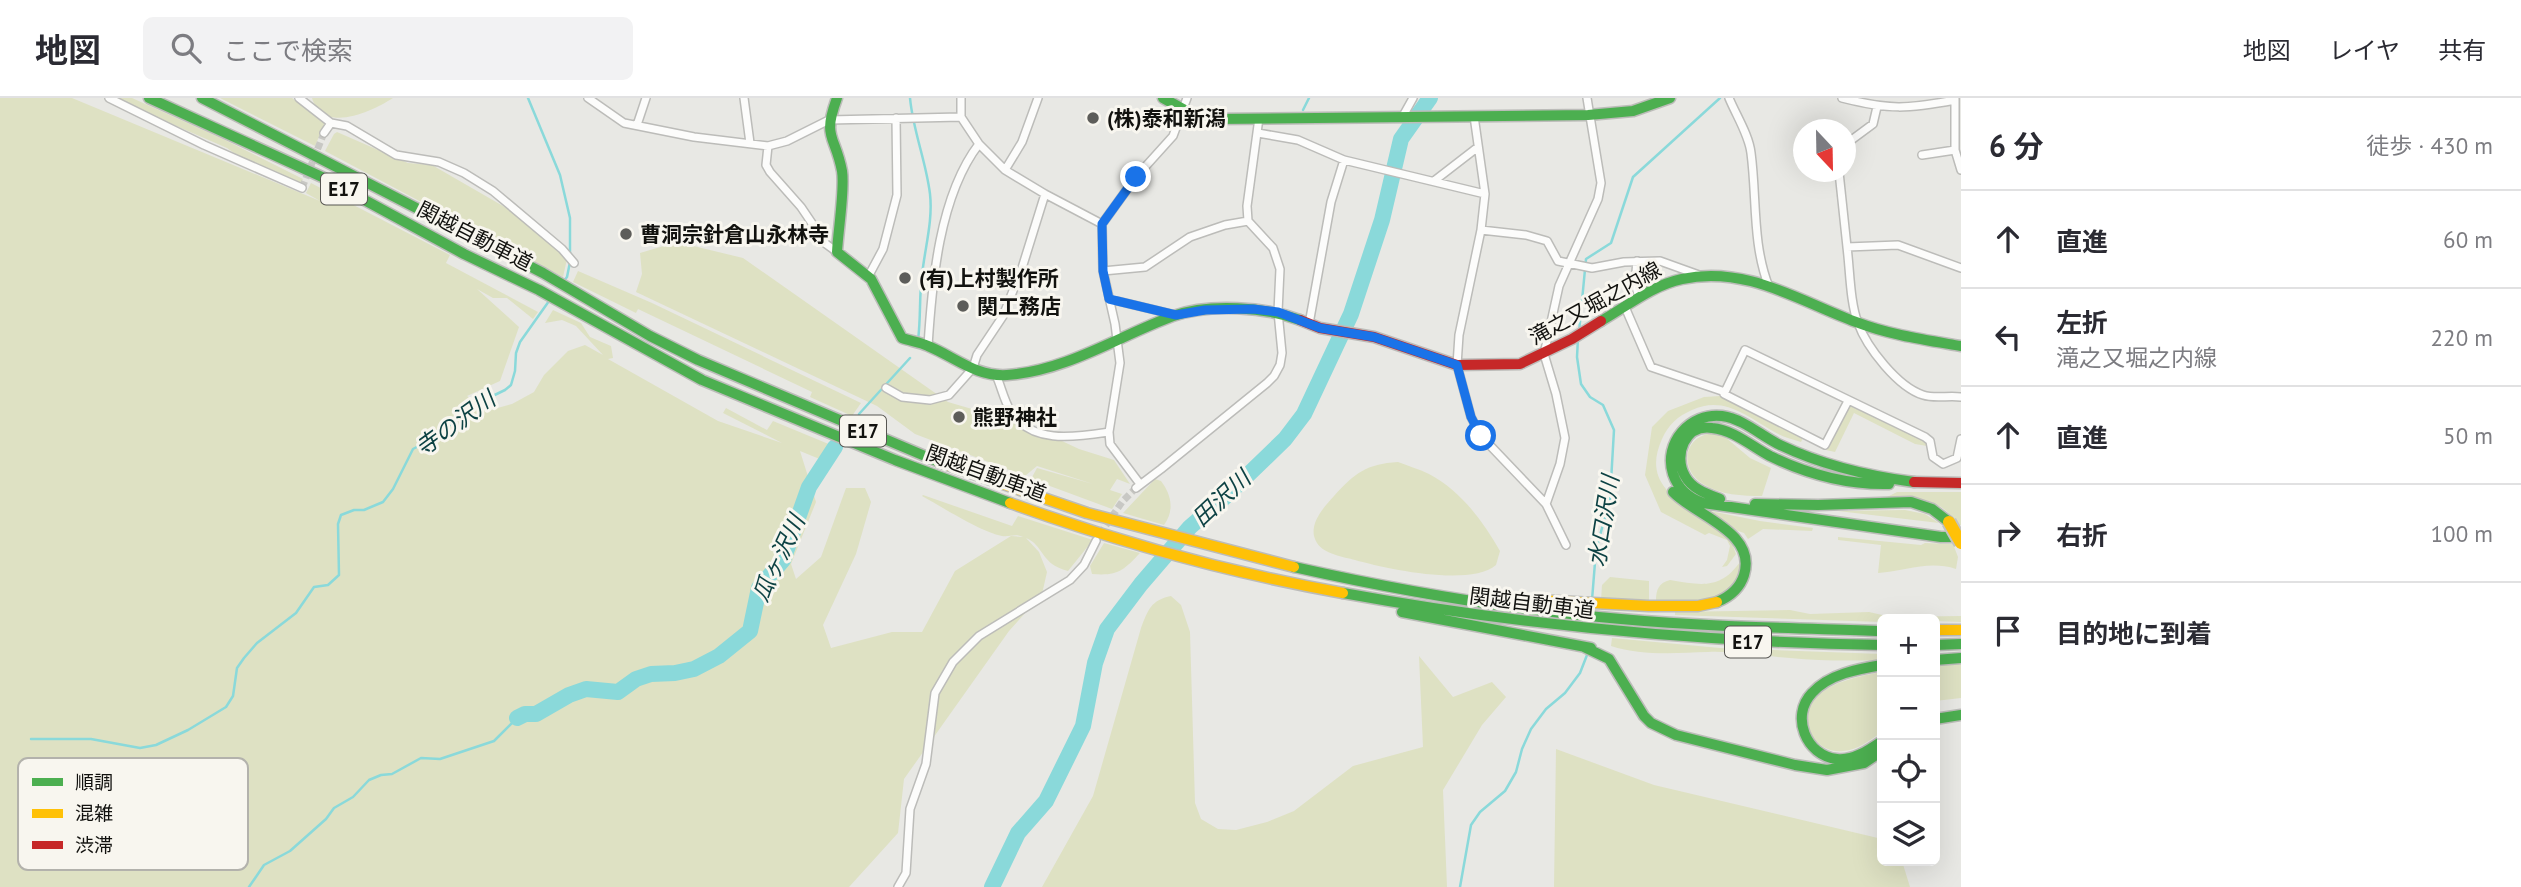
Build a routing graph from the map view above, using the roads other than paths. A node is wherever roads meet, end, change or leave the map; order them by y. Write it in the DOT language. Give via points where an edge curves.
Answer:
graph roads {
  1 [pos="109,98"];
  2 [pos="149,98"];
  3 [pos="202,98"];
  4 [pos="299,98"];
  5 [pos="588,98"];
  6 [pos="646,98"];
  7 [pos="744,98"];
  8 [pos="838,98"];
  9 [pos="961,98"];
  10 [pos="1038,98"];
  11 [pos="1163,98"];
  12 [pos="1413,98"];
  13 [pos="1587,98"];
  14 [pos="1670,98"];
  15 [pos="1729,98"];
  16 [pos="1842,98"];
  17 [pos="1955,99"];
  18 [pos="1185,104"];
  19 [pos="1877,107"];
  20 [pos="1588,115"];
  21 [pos="1406,116"];
  22 [pos="1474,116"];
  23 [pos="961,117"];
  24 [pos="896,118"];
  25 [pos="1259,118"];
  26 [pos="828,120"];
  27 [pos="331,123"];
  28 [pos="637,125"];
  29 [pos="324,133"];
  30 [pos="1258,133"];
  31 [pos="1856,137"];
  32 [pos="750,143"];
  33 [pos="979,144"];
  34 [pos="768,146"];
  35 [pos="1478,147"];
  36 [pos="1958,154"];
  37 [pos="1922,155"];
  38 [pos="1345,160"];
  39 [pos="1005,170"];
  40 [pos="1961,170"];
  41 [pos="1434,181"];
  42 [pos="1840,182"];
  43 [pos="302,188"];
  44 [pos="1045,194"];
  45 [pos="1485,194"];
  46 [pos="1248,220"];
  47 [pos="1102,224"];
  48 [pos="1481,230"];
  49 [pos="1847,247"];
  50 [pos="837,252"];
  51 [pos="1637,261"];
  52 [pos="573,262"];
  53 [pos="1568,264"];
  54 [pos="1961,268"];
  55 [pos="1103,271"];
  56 [pos="1699,275"];
  57 [pos="868,277"];
  58 [pos="1769,287"];
  59 [pos="1639,298"];
  60 [pos="1109,299"];
  61 [pos="1625,307"];
  62 [pos="1278,312"];
  63 [pos="1176,315"];
  64 [pos="1857,323"];
  65 [pos="1315,326"];
  66 [pos="1117,342"];
  67 [pos="928,346"];
  68 [pos="1961,346"];
  69 [pos="1544,354"];
  70 [pos="1457,365"];
  71 [pos="973,368"];
  72 [pos="996,375"];
  73 [pos="886,388"];
  74 [pos="1725,392"];
  75 [pos="1961,397"];
  76 [pos="1847,401"];
  77 [pos="1709,415"];
  78 [pos="1109,432"];
  79 [pos="1961,439"];
  80 [pos="1914,482"];
  81 [pos="1961,483"];
  82 [pos="1546,504"];
  83 [pos="1757,504"];
  84 [pos="1955,526"];
  85 [pos="1961,537"];
  86 [pos="1096,541"];
  87 [pos="1961,543"];
  88 [pos="1566,545"];
  89 [pos="1377,599"];
  90 [pos="1617,619"];
  91 [pos="1940,630"];
  92 [pos="1961,630"];
  93 [pos="1877,631"];
  94 [pos="1961,644"];
  95 [pos="1877,645"];
  96 [pos="1940,645"];
  97 [pos="1961,657"];
  98 [pos="1940,659"];
  99 [pos="1877,667"];
  100 [pos="1961,707"];
  101 [pos="1940,709"];
  102 [pos="1961,715"];
  103 [pos="1940,718"];
  104 [pos="1877,745"];
  105 [pos="1877,754"];
  106 [pos="898,887"];
  1 -- 43 [label="street"];
  2 -- 89 [label="main road, 関越自動車道 / E17" via="299,166 535,288 670,365 751,402 949,481 1075,525 1153,548"];
  3 -- 90 [label="main road, 関越自動車道 / E17" via="577,292 674,349 979,477 1162,535 1366,583 1474,601 1510,598"];
  4 -- 27 [label="street"];
  5 -- 28 [label="street" via="612,117"];
  6 -- 28 [label="street"];
  7 -- 32 [label="street"];
  8 -- 26 [label="main road"];
  9 -- 23 [label="street"];
  10 -- 39 [label="street" via="1022,142"];
  11 -- 18 [label="main road"];
  12 -- 21 [label="street"];
  13 -- 20 [label="street"];
  14 -- 20 [label="main road" via="1633,111"];
  15 -- 58 [label="street" via="1751,150 1758,246"];
  16 -- 19 [label="street"];
  17 -- 19 [label="street" via="1909,108"];
  17 -- 36 [label="street"];
  18 -- 25 [label="main road" via="1214,119"];
  18 -- 47 [label="street" via="1173,136"];
  19 -- 31 [label="street" via="1873,124"];
  20 -- 22 [label="main road"];
  20 -- 53 [label="street" via="1601,183"];
  21 -- 22 [label="main road"];
  21 -- 25 [label="main road"];
  22 -- 35 [label="street"];
  23 -- 24 [label="street"];
  23 -- 33 [label="street"];
  24 -- 26 [label="street"];
  24 -- 57 [label="street" via="897,195 883,249"];
  25 -- 30 [label="street"];
  26 -- 34 [label="street"];
  26 -- 50 [label="main road" via="842,172"];
  27 -- 29 [label="street"];
  27 -- 52 [label="street" via="347,126 396,155 439,162 464,173 493,191"];
  28 -- 32 [label="street"];
  30 -- 38 [label="street" via="1297,141"];
  30 -- 46 [label="street"];
  32 -- 34 [label="street"];
  33 -- 39 [label="street"];
  33 -- 67 [label="street" via="951,196 933,283"];
  34 -- 50 [label="street" via="770,172"];
  35 -- 41 [label="street"];
  35 -- 45 [label="street"];
  36 -- 37 [label="street"];
  36 -- 40 [label="street"];
  38 -- 41 [label="street"];
  38 -- 65 [label="street" via="1331,202"];
  39 -- 44 [label="street"];
  41 -- 45 [label="street"];
  42 -- 49 [label="street"];
  44 -- 47 [label="street"];
  44 -- 71 [label="street" via="1003,316"];
  45 -- 48 [label="street"];
  46 -- 55 [label="street" via="1191,237 1145,267"];
  46 -- 62 [label="street" via="1277,256"];
  47 -- 55 [label="street"];
  48 -- 53 [label="street" via="1547,241 1558,261"];
  48 -- 70 [label="street"];
  49 -- 54 [label="street" via="1898,245"];
  49 -- 64 [label="street"];
  50 -- 57 [label="main road, 滝之又堀之内線"];
  51 -- 53 [label="street" via="1592,268"];
  51 -- 56 [label="street" via="1660,261"];
  51 -- 59 [label="street"];
  53 -- 69 [label="street"];
  55 -- 60 [label="street"];
  56 -- 58 [label="main road, 滝之又堀之内線" via="1745,278"];
  56 -- 59 [label="main road, 滝之又堀之内線" via="1675,280"];
  57 -- 67 [label="main road, 滝之又堀之内線" via="902,338"];
  58 -- 64 [label="main road, 滝之又堀之内線"];
  59 -- 61 [label="main road, 滝之又堀之内線"];
  60 -- 63 [label="street"];
  60 -- 66 [label="street"];
  61 -- 69 [label="main road, 滝之又堀之内線"];
  61 -- 74 [label="street" via="1651,367"];
  62 -- 63 [label="main road, 滝之又堀之内線" via="1205,310"];
  62 -- 65 [label="main road, 滝之又堀之内線"];
  62 -- 78 [label="street" via="1282,353 1274,376 1138,486 1110,444"];
  63 -- 66 [label="main road, 滝之又堀之内線"];
  64 -- 68 [label="main road, 滝之又堀之内線" via="1906,338"];
  64 -- 75 [label="street" via="1880,360 1917,393"];
  65 -- 70 [label="main road, 滝之又堀之内線" via="1367,336"];
  66 -- 72 [label="main road, 滝之又堀之内線" via="1055,365"];
  66 -- 78 [label="street" via="1119,363"];
  67 -- 71 [label="main road, 滝之又堀之内線"];
  69 -- 70 [label="main road, 滝之又堀之内線" via="1520,364"];
  69 -- 82 [label="street" via="1565,438"];
  70 -- 82 [label="street" via="1481,436"];
  71 -- 72 [label="main road, 滝之又堀之内線"];
  71 -- 73 [label="street" via="948,395 930,400 902,397"];
  72 -- 78 [label="street" via="1010,411 1034,433 1086,436"];
  74 -- 76 [label="street" via="1745,350"];
  74 -- 76 [label="street" via="1825,445"];
  76 -- 79 [label="street" via="1925,437 1933,457 1943,464 1957,458"];
  77 -- 80 [label="main road" via="1730,418 1791,450 1880,478"];
  77 -- 85 [label="main road" via="1684,428 1671,451 1673,476 1681,490 1695,500"];
  77 -- 90 [label="main road" via="1689,418 1672,433 1662,454 1664,470 1681,501 1738,540 1745,557 1745,575 1735,592 1709,605"];
  80 -- 81 [label="main road"];
  80 -- 83 [label="main road" via="1869,485 1843,481 1783,461 1718,427 1701,428 1687,437 1679,458 1687,482 1706,495"];
  82 -- 88 [label="street"];
  83 -- 84 [label="main road" via="1904,525"];
  83 -- 84 [label="main road" via="1922,503"];
  84 -- 87 [label="main road, bridge"];
  86 -- 106 [label="street" via="1070,580 979,636 947,672 935,693 926,764 910,809 906,873"];
  89 -- 90 [label="main road, 関越自動車道 / E17" via="1562,627"];
  89 -- 105 [label="main road" via="1398,611 1609,655 1644,716 1676,735 1828,770 1864,763"];
  90 -- 93 [label="main road, 関越自動車道 / E17"];
  90 -- 95 [label="main road, 関越自動車道 / E17" via="1762,643"];
  91 -- 92 [label="main road"];
  94 -- 96 [label="main road"];
  97 -- 98 [label="main road"];
  99 -- 104 [label="main road" via="1827,681 1809,695 1801,712 1808,743 1826,756 1855,756"];
  100 -- 101 [label="main road"];
  102 -- 103 [label="main road"];
}
